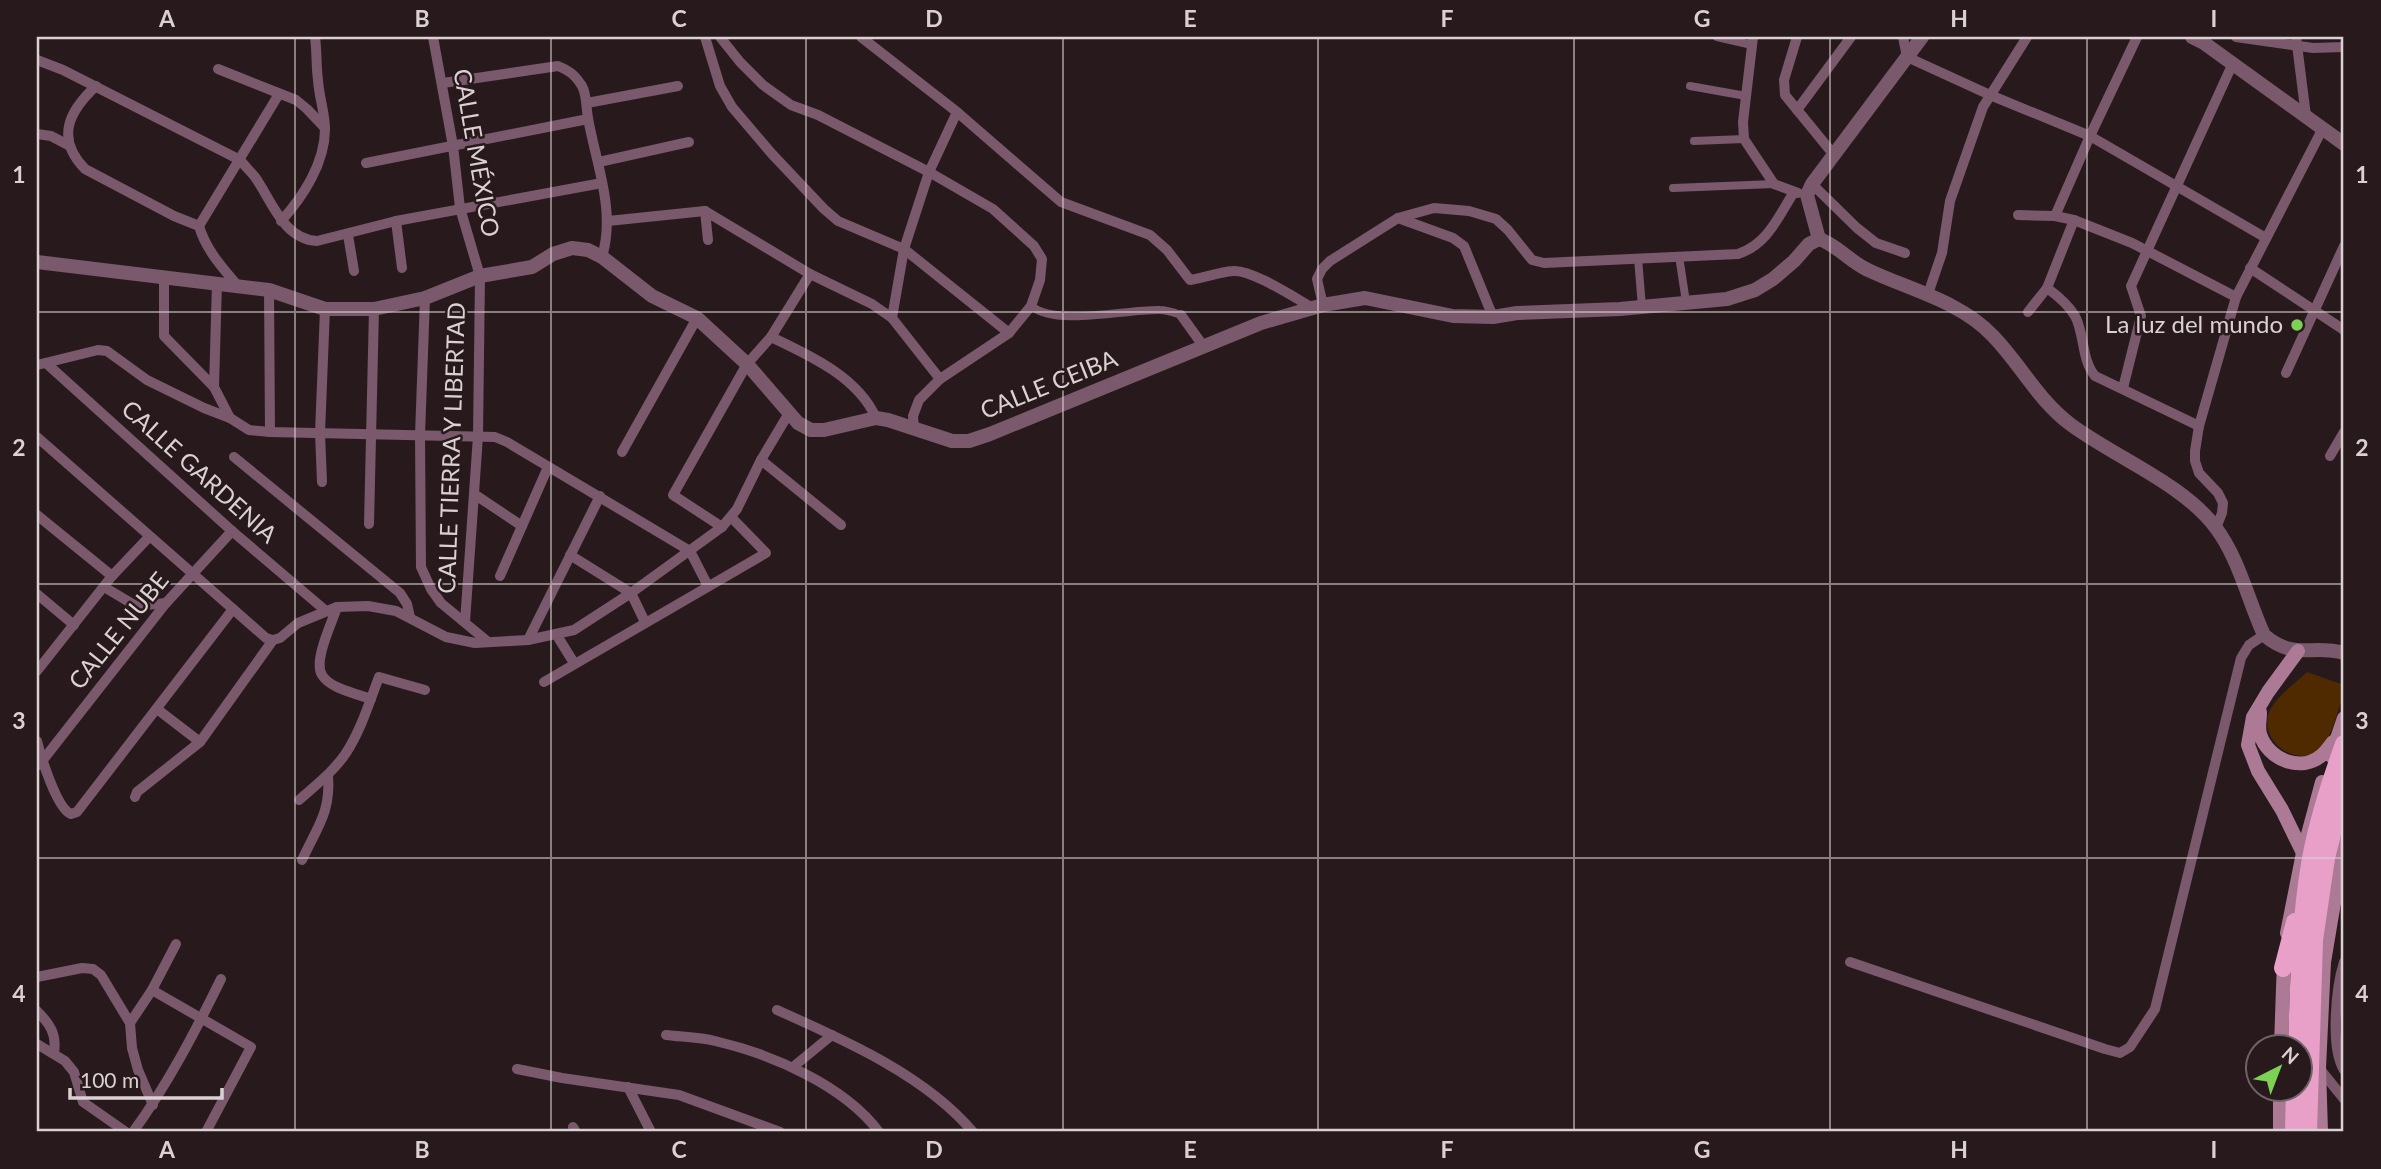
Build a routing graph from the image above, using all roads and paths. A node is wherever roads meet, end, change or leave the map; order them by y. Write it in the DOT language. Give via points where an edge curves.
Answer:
graph roads {
  1 [pos="315,37"];
  2 [pos="433,37"];
  3 [pos="705,37"];
  4 [pos="720,37"];
  5 [pos="861,37"];
  6 [pos="1717,37"];
  7 [pos="1797,37"];
  8 [pos="1851,37"];
  9 [pos="1903,37"];
  10 [pos="1922,37"];
  11 [pos="2027,37"];
  12 [pos="2137,37"];
  13 [pos="2192,37"];
  14 [pos="2236,37"];
  15 [pos="1753,41"];
  16 [pos="2296,41"];
  17 [pos="2344,47"];
  18 [pos="1907,57"];
  19 [pos="37,60"];
  20 [pos="2233,63"];
  21 [pos="218,69"];
  22 [pos="443,83"];
  23 [pos="96,86"];
  24 [pos="678,86"];
  25 [pos="1690,86"];
  26 [pos="279,94"];
  27 [pos="1990,95"];
  28 [pos="1746,96"];
  29 [pos="586,103"];
  30 [pos="1797,110"];
  31 [pos="957,112"];
  32 [pos="2306,116"];
  33 [pos="588,119"];
  34 [pos="325,128"];
  35 [pos="2323,128"];
  36 [pos="37,134"];
  37 [pos="2090,136"];
  38 [pos="1744,139"];
  39 [pos="1694,141"];
  40 [pos="689,142"];
  41 [pos="2344,144"];
  42 [pos="70,146"];
  43 [pos="453,146"];
  44 [pos="1834,155"];
  45 [pos="240,160"];
  46 [pos="599,162"];
  47 [pos="366,163"];
  48 [pos="929,172"];
  49 [pos="602,183"];
  50 [pos="1774,184"];
  51 [pos="2175,186"];
  52 [pos="1673,188"];
  53 [pos="1804,190"];
  54 [pos="460,208"];
  55 [pos="705,211"];
  56 [pos="2018,215"];
  57 [pos="2055,216"];
  58 [pos="1398,218"];
  59 [pos="2074,220"];
  60 [pos="281,221"];
  61 [pos="396,221"];
  62 [pos="608,221"];
  63 [pos="199,226"];
  64 [pos="348,235"];
  65 [pos="2266,238"];
  66 [pos="1819,239"];
  67 [pos="708,240"];
  68 [pos="2344,246"];
  69 [pos="905,249"];
  70 [pos="2146,250"];
  71 [pos="1905,253"];
  72 [pos="602,257"];
  73 [pos="1679,257"];
  74 [pos="1638,258"];
  75 [pos="37,262"];
  76 [pos="402,268"];
  77 [pos="2250,268"];
  78 [pos="354,271"];
  79 [pos="810,274"];
  80 [pos="480,276"];
  81 [pos="164,278"];
  82 [pos="217,283"];
  83 [pos="237,285"];
  84 [pos="2047,288"];
  85 [pos="269,290"];
  86 [pos="1928,294"];
  87 [pos="2236,297"];
  88 [pos="425,298"];
  89 [pos="1686,303"];
  90 [pos="1031,306"];
  91 [pos="1318,306"];
  92 [pos="1642,307"];
  93 [pos="325,309"];
  94 [pos="374,309"];
  95 [pos="2314,309"];
  96 [pos="2028,312"];
  97 [pos="1181,315"];
  98 [pos="1493,317"];
  99 [pos="697,318"];
  100 [pos="892,318"];
  101 [pos="2344,330"];
  102 [pos="1009,333"];
  103 [pos="771,337"];
  104 [pos="1204,347"];
  105 [pos="747,363"];
  106 [pos="41,364"];
  107 [pos="2286,373"];
  108 [pos="940,379"];
  109 [pos="214,387"];
  110 [pos="2123,388"];
  111 [pos="789,413"];
  112 [pos="230,418"];
  113 [pos="876,418"];
  114 [pos="2199,426"];
  115 [pos="914,430"];
  116 [pos="270,432"];
  117 [pos="2344,432"];
  118 [pos="320,433"];
  119 [pos="372,434"];
  120 [pos="421,435"];
  121 [pos="478,436"];
  122 [pos="37,437"];
  123 [pos="622,452"];
  124 [pos="2330,456"];
  125 [pos="233,457"];
  126 [pos="761,460"];
  127 [pos="548,467"];
  128 [pos="322,482"];
  129 [pos="474,494"];
  130 [pos="600,496"];
  131 [pos="37,515"];
  132 [pos="731,517"];
  133 [pos="369,524"];
  134 [pos="522,526"];
  135 [pos="841,526"];
  136 [pos="722,527"];
  137 [pos="2216,528"];
  138 [pos="232,531"];
  139 [pos="149,537"];
  140 [pos="690,551"];
  141 [pos="570,555"];
  142 [pos="194,574"];
  143 [pos="112,576"];
  144 [pos="500,576"];
  145 [pos="708,586"];
  146 [pos="104,587"];
  147 [pos="631,593"];
  148 [pos="39,598"];
  149 [pos="166,603"];
  150 [pos="233,609"];
  151 [pos="331,609"];
  152 [pos="410,617"];
  153 [pos="465,622"];
  154 [pos="645,622"];
  155 [pos="74,625"];
  156 [pos="556,634"];
  157 [pos="2264,635"];
  158 [pos="273,640"];
  159 [pos="528,640"];
  160 [pos="487,641"];
  161 [pos="2298,651"];
  162 [pos="2344,653"];
  163 [pos="574,663"];
  164 [pos="37,671"];
  165 [pos="544,681"];
  166 [pos="425,690"];
  167 [pos="371,699"];
  168 [pos="2261,703"];
  169 [pos="157,709"];
  170 [pos="2344,718"];
  171 [pos="2341,740"];
  172 [pos="37,741"];
  173 [pos="200,741"];
  174 [pos="39,764"];
  175 [pos="328,775"];
  176 [pos="2344,786"];
  177 [pos="135,797"];
  178 [pos="299,800"];
  179 [pos="2343,850"];
  180 [pos="2306,859"];
  181 [pos="302,860"];
  182 [pos="176,944"];
  183 [pos="1850,962"];
  184 [pos="2344,962"];
  185 [pos="2283,968"];
  186 [pos="37,977"];
  187 [pos="221,979"];
  188 [pos="152,990"];
  189 [pos="2341,990"];
  190 [pos="777,1010"];
  191 [pos="37,1011"];
  192 [pos="201,1020"];
  193 [pos="130,1023"];
  194 [pos="2281,1032"];
  195 [pos="2297,1032"];
  196 [pos="666,1035"];
  197 [pos="832,1035"];
  198 [pos="37,1044"];
  199 [pos="54,1053"];
  200 [pos="793,1068"];
  201 [pos="2319,1068"];
  202 [pos="517,1069"];
  203 [pos="2344,1070"];
  204 [pos="628,1087"];
  205 [pos="2344,1099"];
  206 [pos="2280,1102"];
  207 [pos="2295,1102"];
  208 [pos="153,1105"];
  209 [pos="111,1121"];
  210 [pos="102,1132"];
  211 [pos="126,1132"];
  212 [pos="133,1132"];
  213 [pos="206,1132"];
  214 [pos="651,1132"];
  215 [pos="780,1132"];
  216 [pos="879,1132"];
  217 [pos="973,1132"];
  218 [pos="2280,1132"];
  219 [pos="2294,1132"];
  220 [pos="2308,1132"];
  221 [pos="2321,1132"];
  1 -- 34 [label="street"];
  2 -- 22 [label="street, CALLE MÉXICO"];
  3 -- 69 [label="street" via="720,86 732,107 772,154 838,221"];
  4 -- 48 [label="street" via="756,77 791,104"];
  5 -- 31 [label="street"];
  6 -- 15 [label="street"];
  7 -- 30 [label="street" via="1783,88"];
  8 -- 30 [label="street"];
  9 -- 18 [label="street"];
  10 -- 18 [label="street"];
  11 -- 27 [label="street"];
  12 -- 37 [label="street"];
  13 -- 20 [label="street"];
  14 -- 16 [label="street"];
  15 -- 28 [label="street"];
  16 -- 17 [label="street" via="2313,48"];
  16 -- 32 [label="street"];
  18 -- 27 [label="street"];
  18 -- 44 [label="street"];
  19 -- 23 [label="street"];
  20 -- 32 [label="street"];
  20 -- 51 [label="street"];
  21 -- 26 [label="street"];
  22 -- 29 [label="street" via="558,66 573,72 584,89"];
  22 -- 43 [label="street, CALLE MÉXICO"];
  23 -- 42 [label="street" via="71,115"];
  23 -- 45 [label="street"];
  24 -- 29 [label="street"];
  25 -- 28 [label="street"];
  26 -- 34 [label="street" via="296,100"];
  26 -- 45 [label="street"];
  27 -- 37 [label="street"];
  27 -- 86 [label="street" via="1950,201 1942,253"];
  28 -- 38 [label="street"];
  29 -- 33 [label="street"];
  30 -- 44 [label="street"];
  31 -- 48 [label="street"];
  31 -- 91 [label="street" via="1061,202 1150,235 1190,280 1244,271"];
  32 -- 35 [label="street"];
  33 -- 43 [label="street"];
  33 -- 46 [label="street"];
  34 -- 60 [label="street" via="324,144 309,183"];
  35 -- 41 [label="street"];
  35 -- 65 [label="street"];
  36 -- 42 [label="street"];
  37 -- 51 [label="street"];
  37 -- 57 [label="street"];
  38 -- 39 [label="street"];
  38 -- 50 [label="street"];
  40 -- 46 [label="street"];
  42 -- 63 [label="street" via="85,169"];
  43 -- 47 [label="street"];
  43 -- 54 [label="street, CALLE MÉXICO"];
  44 -- 53 [label="street"];
  45 -- 60 [label="street"];
  45 -- 63 [label="street"];
  46 -- 49 [label="street"];
  48 -- 69 [label="street"];
  48 -- 90 [label="street" via="993,209 1034,246 1042,259"];
  49 -- 54 [label="street"];
  49 -- 62 [label="street"];
  50 -- 52 [label="street"];
  50 -- 53 [label="street"];
  51 -- 65 [label="street"];
  51 -- 70 [label="street"];
  53 -- 66 [label="street"];
  53 -- 71 [label="street" via="1876,243"];
  53 -- 73 [label="street" via="1752,249"];
  54 -- 61 [label="street"];
  54 -- 80 [label="street, CALLE MÉXICO"];
  55 -- 62 [label="street"];
  55 -- 67 [label="street"];
  55 -- 79 [label="street"];
  56 -- 57 [label="street"];
  57 -- 59 [label="street"];
  58 -- 74 [label="street" via="1434,208 1496,219 1532,260 1544,263"];
  58 -- 91 [label="street" via="1322,269 1317,279"];
  58 -- 98 [label="street" via="1464,246"];
  59 -- 70 [label="street"];
  59 -- 84 [label="street"];
  60 -- 64 [label="street" via="306,241"];
  61 -- 64 [label="street"];
  61 -- 76 [label="street"];
  62 -- 72 [label="street"];
  63 -- 83 [label="street" via="211,254"];
  64 -- 78 [label="street"];
  65 -- 77 [label="street"];
  66 -- 86 [label="street" via="1867,270"];
  66 -- 89 [label="street, CALLE CEIBA" via="1755,290 1727,299"];
  68 -- 95 [label="street"];
  69 -- 100 [label="street"];
  69 -- 102 [label="street"];
  70 -- 87 [label="street"];
  70 -- 110 [label="street" via="2131,286 2141,316"];
  72 -- 80 [label="street" via="572,248 532,267"];
  72 -- 99 [label="street" via="652,296"];
  73 -- 74 [label="street"];
  73 -- 89 [label="street"];
  74 -- 92 [label="street"];
  75 -- 81 [label="street"];
  77 -- 87 [label="street"];
  77 -- 95 [label="street"];
  79 -- 100 [label="street"];
  79 -- 103 [label="street"];
  80 -- 88 [label="street"];
  80 -- 121 [label="street, CALLE TIERRA Y LIBERTAD"];
  81 -- 82 [label="street"];
  81 -- 109 [label="street" via="164,336"];
  82 -- 83 [label="street"];
  82 -- 109 [label="street"];
  83 -- 85 [label="street"];
  84 -- 96 [label="street"];
  84 -- 110 [label="street" via="2076,318 2089,369"];
  85 -- 93 [label="street"];
  85 -- 116 [label="street"];
  86 -- 137 [label="street" via="1991,334 2055,412 2192,503"];
  87 -- 114 [label="street"];
  88 -- 94 [label="street"];
  88 -- 120 [label="street"];
  89 -- 92 [label="street, CALLE CEIBA"];
  90 -- 97 [label="street" via="1039,312 1087,316 1161,310"];
  90 -- 102 [label="street"];
  91 -- 98 [label="street, CALLE CEIBA" via="1365,298 1454,316"];
  91 -- 104 [label="street, CALLE CEIBA"];
  92 -- 98 [label="street, CALLE CEIBA"];
  93 -- 94 [label="street"];
  93 -- 118 [label="street"];
  94 -- 119 [label="street"];
  95 -- 101 [label="street"];
  95 -- 107 [label="street"];
  97 -- 104 [label="street"];
  99 -- 105 [label="street"];
  99 -- 123 [label="street"];
  100 -- 108 [label="street"];
  102 -- 108 [label="street"];
  103 -- 105 [label="street"];
  103 -- 113 [label="street" via="832,369 866,401"];
  104 -- 115 [label="street, CALLE CEIBA" via="969,441 951,441"];
  105 -- 111 [label="street"];
  105 -- 136 [label="street" via="673,495"];
  106 -- 112 [label="street" via="107,351 147,380"];
  106 -- 138 [label="street, CALLE GARDENIA"];
  108 -- 115 [label="street" via="919,400"];
  109 -- 112 [label="street"];
  110 -- 114 [label="street"];
  111 -- 113 [label="street" via="811,430"];
  111 -- 126 [label="street"];
  112 -- 116 [label="street" via="248,430"];
  113 -- 115 [label="street, CALLE CEIBA"];
  114 -- 137 [label="street" via="2195,451 2199,472 2223,503"];
  116 -- 118 [label="street"];
  117 -- 124 [label="street"];
  118 -- 119 [label="street"];
  118 -- 128 [label="street"];
  119 -- 120 [label="street"];
  119 -- 133 [label="street"];
  120 -- 121 [label="street"];
  120 -- 153 [label="street" via="421,567 436,596"];
  121 -- 127 [label="street" via="507,442"];
  121 -- 129 [label="street, CALLE TIERRA Y LIBERTAD"];
  122 -- 139 [label="street"];
  125 -- 152 [label="street" via="400,593"];
  126 -- 132 [label="street"];
  126 -- 135 [label="street"];
  127 -- 130 [label="street"];
  127 -- 134 [label="street"];
  129 -- 134 [label="street"];
  129 -- 153 [label="street, CALLE TIERRA Y LIBERTAD"];
  130 -- 140 [label="street"];
  130 -- 141 [label="street"];
  131 -- 143 [label="street"];
  132 -- 136 [label="street"];
  132 -- 145 [label="street" via="765,552"];
  134 -- 144 [label="street"];
  136 -- 140 [label="street"];
  137 -- 157 [label="street"];
  138 -- 142 [label="street, CALLE NUBE"];
  138 -- 151 [label="street, CALLE GARDENIA"];
  139 -- 142 [label="street"];
  139 -- 143 [label="street"];
  140 -- 145 [label="street"];
  140 -- 147 [label="street"];
  141 -- 147 [label="street"];
  141 -- 159 [label="street"];
  142 -- 149 [label="street, CALLE NUBE"];
  142 -- 150 [label="street"];
  143 -- 146 [label="street"];
  145 -- 154 [label="street"];
  146 -- 149 [label="street" via="136,606"];
  146 -- 155 [label="street"];
  147 -- 154 [label="street"];
  147 -- 156 [label="street" via="574,630"];
  148 -- 155 [label="street"];
  149 -- 174 [label="street, CALLE NUBE"];
  150 -- 158 [label="street"];
  150 -- 169 [label="street"];
  151 -- 152 [label="street" via="368,606"];
  151 -- 158 [label="street"];
  151 -- 167 [label="street" via="318,663 322,677"];
  152 -- 160 [label="street" via="446,637"];
  153 -- 160 [label="street"];
  154 -- 163 [label="street"];
  155 -- 164 [label="street"];
  156 -- 159 [label="street"];
  156 -- 163 [label="street"];
  157 -- 161 [label="street" via="2279,646"];
  157 -- 183 [label="street" via="2249,645 2241,658 2155,1009 2130,1047 2120,1054"];
  158 -- 173 [label="street"];
  159 -- 160 [label="street"];
  161 -- 162 [label="street"];
  161 -- 168 [label="main road"];
  163 -- 165 [label="street"];
  166 -- 167 [label="street" via="379,677"];
  167 -- 175 [label="street" via="361,727"];
  168 -- 171 [label="main road" via="2259,732 2270,752 2281,760 2310,762"];
  168 -- 180 [label="main road" via="2248,745"];
  169 -- 173 [label="street"];
  169 -- 174 [label="street" via="77,812 62,808"];
  170 -- 171 [label="main road"];
  171 -- 180 [label="highway"];
  172 -- 174 [label="street"];
  173 -- 177 [label="street"];
  175 -- 178 [label="street"];
  175 -- 181 [label="street" via="327,810"];
  176 -- 220 [label="highway" via="2326,858 2314,940"];
  179 -- 201 [label="main road" via="2324,962"];
  180 -- 185 [label="highway"];
  180 -- 195 [label="highway"];
  182 -- 188 [label="street"];
  184 -- 189 [label="street"];
  185 -- 194 [label="main road"];
  186 -- 193 [label="street" via="93,969 102,975"];
  187 -- 192 [label="street"];
  188 -- 192 [label="street"];
  188 -- 193 [label="street"];
  189 -- 203 [label="street" via="2336,1002 2338,1056"];
  190 -- 197 [label="street"];
  191 -- 199 [label="street" via="50,1024 56,1041"];
  192 -- 208 [label="street"];
  192 -- 213 [label="street" via="251,1047"];
  193 -- 208 [label="street" via="135,1059"];
  196 -- 200 [label="street" via="714,1041"];
  197 -- 200 [label="street"];
  197 -- 217 [label="street" via="915,1081 958,1114"];
  198 -- 199 [label="street"];
  199 -- 209 [label="street" via="75,1072 83,1102"];
  200 -- 216 [label="street" via="845,1097"];
  201 -- 205 [label="street"];
  201 -- 221 [label="main road"];
  202 -- 204 [label="street"];
  204 -- 214 [label="street"];
  204 -- 215 [label="street" via="679,1095"];
  206 -- 218 [label="main road"];
  207 -- 219 [label="highway"];
  208 -- 212 [label="street"];
  209 -- 210 [label="street"];
  209 -- 211 [label="street"];
}
